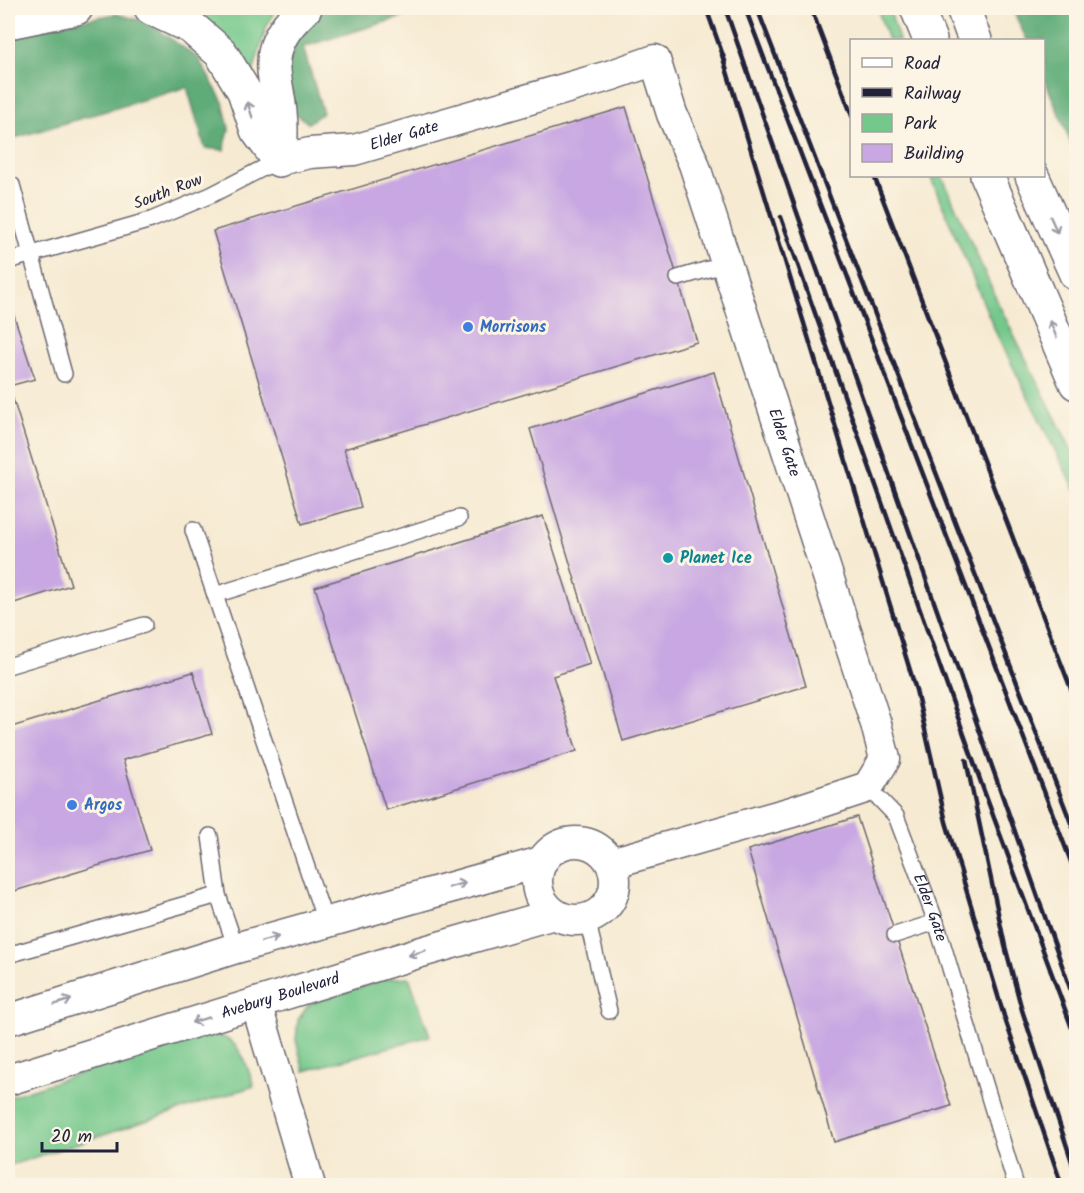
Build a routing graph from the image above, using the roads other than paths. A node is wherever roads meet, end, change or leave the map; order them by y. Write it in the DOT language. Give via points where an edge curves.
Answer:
graph roads {
  1 [pos="76,8"];
  2 [pos="151,8"];
  3 [pos="305,8"];
  4 [pos="917,8"];
  5 [pos="963,8"];
  6 [pos="8,22"];
  7 [pos="930,39"];
  8 [pos="975,39"];
  9 [pos="279,160"];
  10 [pos="987,177"];
  11 [pos="1032,177"];
  12 [pos="8,186"];
  13 [pos="32,254"];
  14 [pos="8,261"];
  15 [pos="726,264"];
  16 [pos="1077,274"];
  17 [pos="678,278"];
  18 [pos="64,374"];
  19 [pos="1077,383"];
  20 [pos="459,518"];
  21 [pos="193,530"];
  22 [pos="215,595"];
  23 [pos="144,625"];
  24 [pos="8,666"];
  25 [pos="868,787"];
  26 [pos="210,836"];
  27 [pos="541,862"];
  28 [pos="611,863"];
  29 [pos="218,895"];
  30 [pos="554,914"];
  31 [pos="587,919"];
  32 [pos="936,922"];
  33 [pos="326,924"];
  34 [pos="895,935"];
  35 [pos="236,948"];
  36 [pos="8,955"];
  37 [pos="256,1003"];
  38 [pos="609,1011"];
  39 [pos="8,1020"];
  40 [pos="8,1080"];
  41 [pos="310,1185"];
  42 [pos="1016,1185"];
  1 -- 6 [label="main road"];
  9 -- 2 [label="main road, one-way" via="257,130 244,91 221,53 191,27"];
  3 -- 9 [label="main road" via="280,37 272,63 282,131"];
  4 -- 7 [label="main road"];
  5 -- 8 [label="main road"];
  9 -- 13 [label="lane, South Row" via="151,220"];
  9 -- 15 [label="street, Elder Gate" via="354,150 655,60"];
  19 -- 10 [label="main road, one-way"];
  11 -- 16 [label="main road, one-way"];
  12 -- 13 [label="lane" via="12,185"];
  13 -- 14 [label="lane, South Row"];
  13 -- 18 [label="lane"];
  15 -- 17 [label="lane"];
  15 -- 25 [label="street, Elder Gate" via="876,724 885,759"];
  20 -- 22 [label="lane"];
  21 -- 22 [label="lane"];
  22 -- 33 [label="lane"];
  23 -- 24 [label="lane"];
  25 -- 28 [label="street"];
  25 -- 32 [label="lane, Elder Gate" via="896,816"];
  26 -- 29 [label="lane"];
  27 -- 28 [label="street" via="561,844 583,842 603,852"];
  27 -- 30 [label="street" via="537,891"];
  33 -- 27 [label="street, one-way"];
  28 -- 31 [label="street" via="615,885 609,902"];
  29 -- 35 [label="lane"];
  29 -- 36 [label="lane"];
  30 -- 31 [label="street" via="573,920"];
  30 -- 37 [label="street, Avebury Boulevard, one-way"];
  31 -- 38 [label="lane"];
  32 -- 34 [label="lane"];
  32 -- 42 [label="lane, Elder Gate"];
  35 -- 33 [label="street, one-way"];
  39 -- 35 [label="street, one-way"];
  37 -- 40 [label="street, Avebury Boulevard, one-way"];
  37 -- 41 [label="street"];
}
